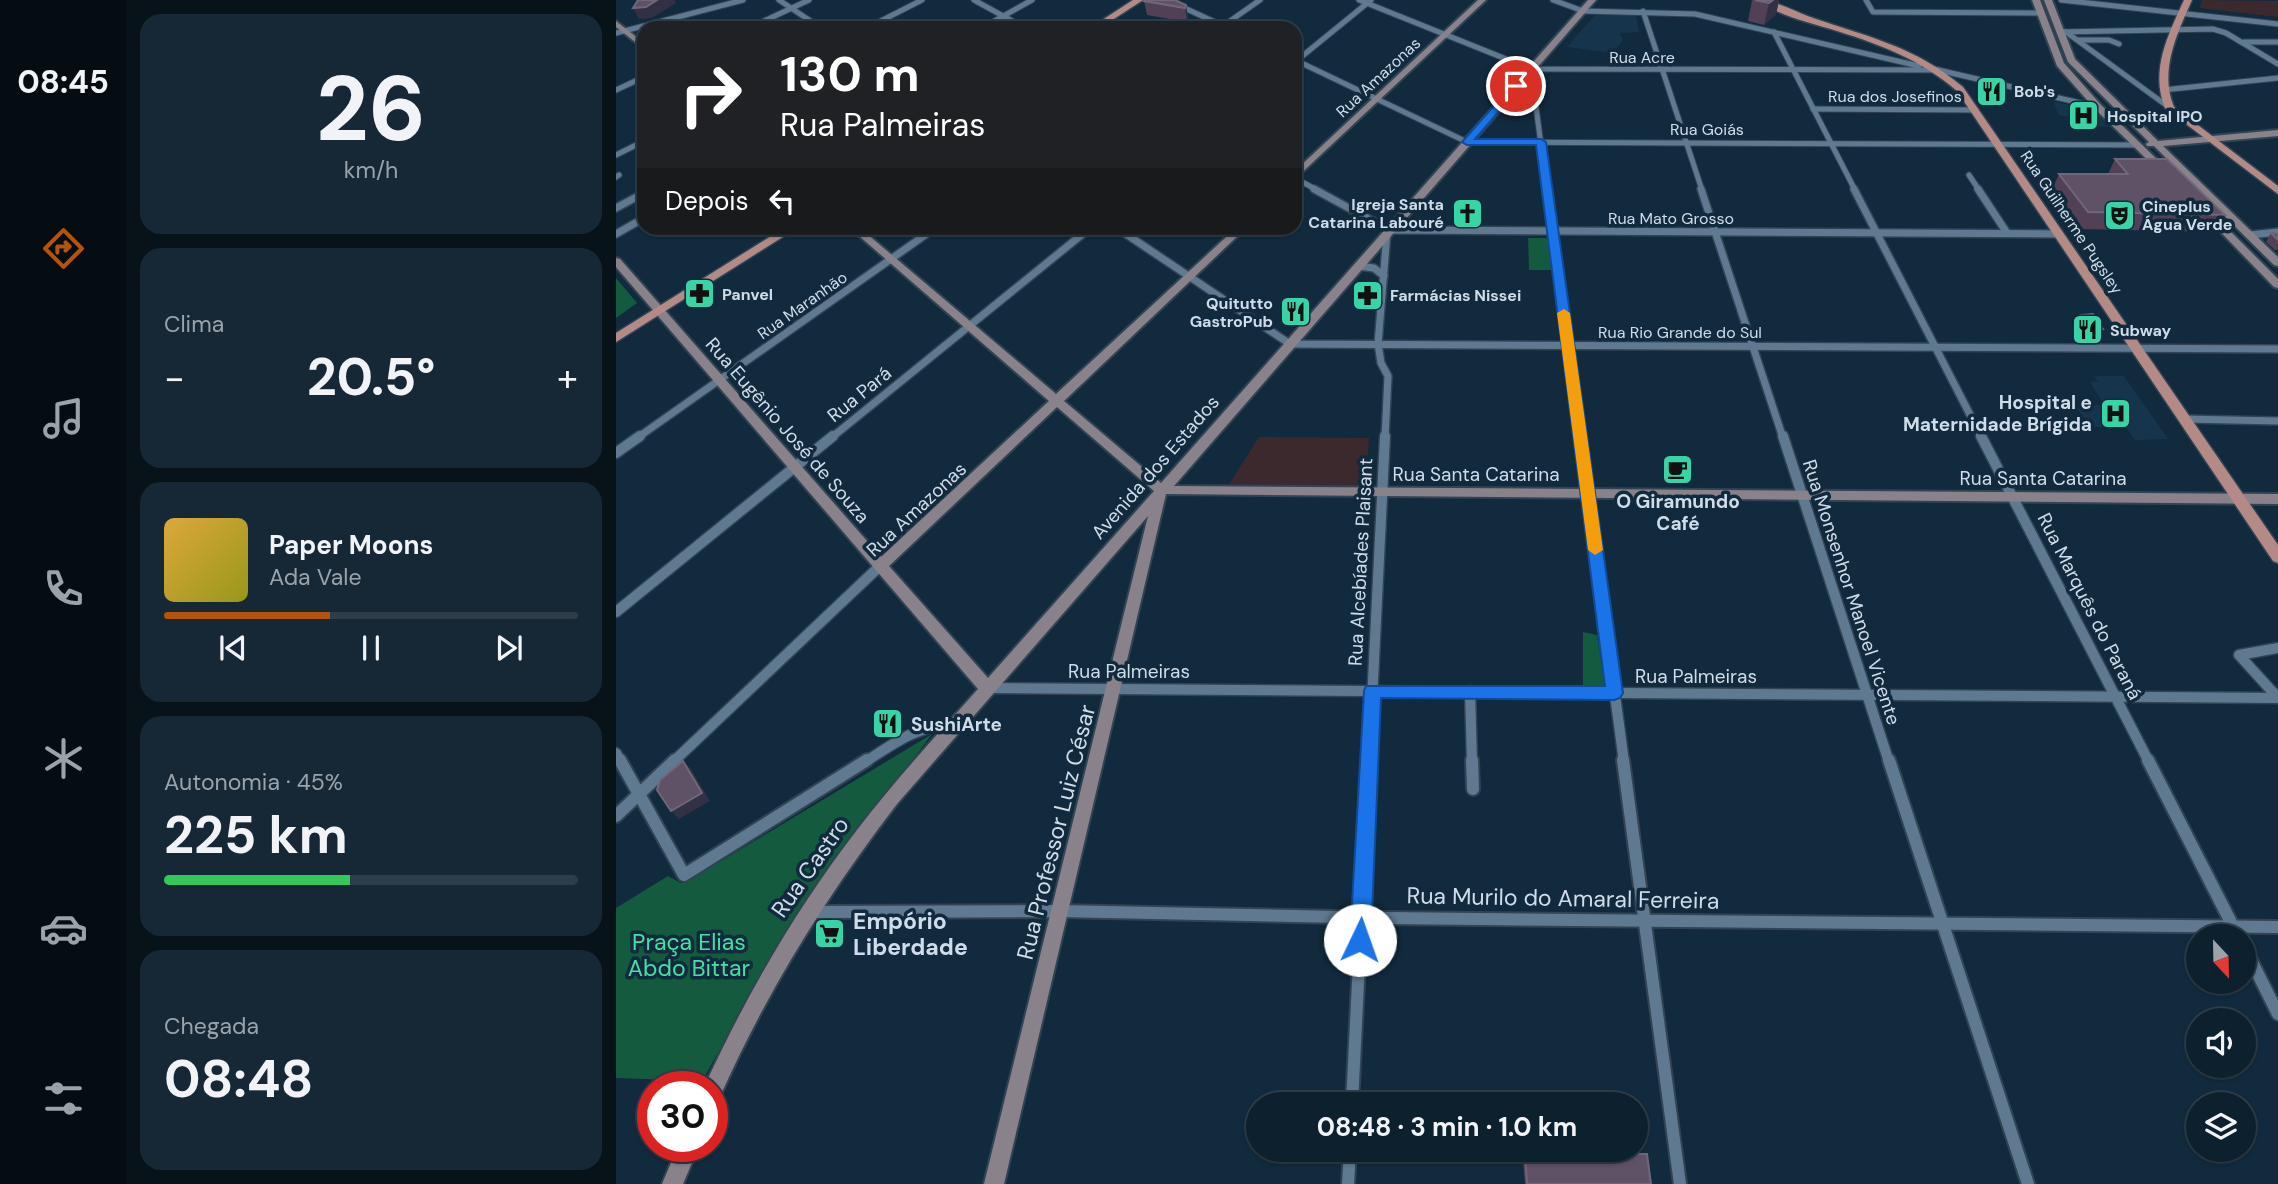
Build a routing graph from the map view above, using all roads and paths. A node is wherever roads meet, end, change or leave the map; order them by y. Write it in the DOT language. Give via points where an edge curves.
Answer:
graph roads {
  1 [pos="743,0"];
  2 [pos="779,0"];
  3 [pos="809,0"];
  4 [pos="922,0"];
  5 [pos="974,0"];
  6 [pos="1032,0"];
  7 [pos="1139,0"];
  8 [pos="1152,0"];
  9 [pos="1167,0"];
  10 [pos="1260,0"];
  11 [pos="1359,0"];
  12 [pos="1482,0"];
  13 [pos="1553,0"];
  14 [pos="1592,0"];
  15 [pos="1761,0"];
  16 [pos="1866,0"];
  17 [pos="2036,0"];
  18 [pos="2048,0"];
  19 [pos="2061,0"];
  20 [pos="2188,0"];
  21 [pos="1369,2"];
  22 [pos="792,8"];
  23 [pos="1583,11"];
  24 [pos="1643,11"];
  25 [pos="2182,12"];
  26 [pos="2040,13"];
  27 [pos="1003,16"];
  28 [pos="663,21"];
  29 [pos="764,21"];
  30 [pos="811,21"];
  31 [pos="881,21"];
  32 [pos="994,21"];
  33 [pos="1012,21"];
  34 [pos="1113,21"];
  35 [pos="1115,21"];
  36 [pos="1211,21"];
  37 [pos="1231,21"];
  38 [pos="616,23"];
  39 [pos="2278,24"];
  40 [pos="637,28"];
  41 [pos="2175,30"];
  42 [pos="625,31"];
  43 [pos="1774,32"];
  44 [pos="2063,32"];
  45 [pos="616,33"];
  46 [pos="1445,35"];
  47 [pos="2078,40"];
  48 [pos="637,41"];
  49 [pos="2241,42"];
  50 [pos="2278,42"];
  51 [pos="2119,44"];
  52 [pos="1302,55"];
  53 [pos="1302,64"];
  54 [pos="2278,64"];
  55 [pos="1531,69"];
  56 [pos="1662,69"];
  57 [pos="1793,70"];
  58 [pos="1939,70"];
  59 [pos="2278,78"];
  60 [pos="637,80"];
  61 [pos="616,90"];
  62 [pos="2163,90"];
  63 [pos="1378,98"];
  64 [pos="2098,107"];
  65 [pos="2170,108"];
  66 [pos="1814,109"];
  67 [pos="1976,110"];
  68 [pos="2278,133"];
  69 [pos="2210,140"];
  70 [pos="1467,142"];
  71 [pos="1541,142"];
  72 [pos="1686,143"];
  73 [pos="637,144"];
  74 [pos="1831,144"];
  75 [pos="2156,144"];
  76 [pos="1999,145"];
  77 [pos="2137,145"];
  78 [pos="616,155"];
  79 [pos="1302,170"];
  80 [pos="1969,175"];
  81 [pos="1302,181"];
  82 [pos="2174,181"];
  83 [pos="2278,191"];
  84 [pos="637,197"];
  85 [pos="616,208"];
  86 [pos="2201,208"];
  87 [pos="637,222"];
  88 [pos="1553,231"];
  89 [pos="1388,232"];
  90 [pos="1716,232"];
  91 [pos="2278,232"];
  92 [pos="1877,233"];
  93 [pos="2007,233"];
  94 [pos="616,234"];
  95 [pos="2059,234"];
  96 [pos="764,235"];
  97 [pos="778,235"];
  98 [pos="863,235"];
  99 [pos="925,235"];
  100 [pos="1081,235"];
  101 [pos="1128,235"];
  102 [pos="1233,235"];
  103 [pos="2250,235"];
  104 [pos="743,252"];
  105 [pos="891,258"];
  106 [pos="616,261"];
  107 [pos="2278,264"];
  108 [pos="1358,266"];
  109 [pos="1190,275"];
  110 [pos="1384,276"];
  111 [pos="2278,285"];
  112 [pos="656,307"];
  113 [pos="616,325"];
  114 [pos="969,325"];
  115 [pos="616,338"];
  116 [pos="1290,344"];
  117 [pos="1378,344"];
  118 [pos="1568,345"];
  119 [pos="1753,346"];
  120 [pos="1936,347"];
  121 [pos="2137,348"];
  122 [pos="2278,349"];
  123 [pos="720,380"];
  124 [pos="1057,400"];
  125 [pos="2185,419"];
  126 [pos="2278,421"];
  127 [pos="616,453"];
  128 [pos="794,466"];
  129 [pos="1161,490"];
  130 [pos="1382,492"];
  131 [pos="1588,494"];
  132 [pos="1802,496"];
  133 [pos="2013,497"];
  134 [pos="2239,499"];
  135 [pos="2278,499"];
  136 [pos="2278,557"];
  137 [pos="881,565"];
  138 [pos="616,612"];
  139 [pos="2278,648"];
  140 [pos="987,688"];
  141 [pos="1114,688"];
  142 [pos="1373,691"];
  143 [pos="1470,691"];
  144 [pos="1614,693"];
  145 [pos="1867,695"];
  146 [pos="2115,697"];
  147 [pos="2278,698"];
  148 [pos="955,724"];
  149 [pos="616,753"];
  150 [pos="1473,789"];
  151 [pos="639,794"];
  152 [pos="616,816"];
  153 [pos="1059,911"];
  154 [pos="806,912"];
  155 [pos="1361,917"];
  156 [pos="1645,920"];
  157 [pos="1942,923"];
  158 [pos="2232,924"];
  159 [pos="2278,927"];
  160 [pos="2256,929"];
  161 [pos="2186,930"];
  162 [pos="2256,970"];
  163 [pos="2278,1014"];
  164 [pos="722,1071"];
  165 [pos="1353,1092"];
  166 [pos="682,1162"];
  167 [pos="1349,1162"];
  168 [pos="672,1184"];
  169 [pos="994,1184"];
  170 [pos="1348,1184"];
  171 [pos="1680,1184"];
  172 [pos="2028,1184"];
  1 -- 28 [label="street"];
  2 -- 22 [label="street"];
  3 -- 22 [label="street"];
  4 -- 31 [label="street"];
  5 -- 27 [label="street"];
  6 -- 27 [label="street"];
  7 -- 34 [label="main road"];
  8 -- 35 [label="main road"];
  9 -- 36 [label="street"];
  10 -- 37 [label="street"];
  11 -- 21 [label="street, Rua Acre"];
  12 -- 46 [label="street, Rua Amazonas"];
  13 -- 23 [label="street"];
  14 -- 23 [label="street, Avenida dos Estados"];
  15 -- 58 [label="main road, Rua Guilherme Pugsley" via="1888,44"];
  16 -- 26 [label="street" via="1873,12"];
  17 -- 26 [label="street"];
  18 -- 44 [label="street"];
  19 -- 25 [label="street"];
  20 -- 25 [label="main road"];
  21 -- 46 [label="street, Rua Acre"];
  21 -- 52 [label="street"];
  22 -- 29 [label="street"];
  22 -- 30 [label="street"];
  23 -- 24 [label="street"];
  23 -- 55 [label="street, Avenida dos Estados"];
  24 -- 43 [label="street" via="1695,14"];
  24 -- 56 [label="street, Rua Monsenhor Manoel Vicente"];
  25 -- 39 [label="street"];
  25 -- 41 [label="main road"];
  26 -- 64 [label="street" via="2056,59"];
  27 -- 32 [label="street"];
  27 -- 33 [label="street"];
  38 -- 42 [label="street"];
  40 -- 42 [label="street"];
  41 -- 44 [label="street"];
  41 -- 49 [label="street" via="2213,29"];
  41 -- 62 [label="main road" via="2165,62"];
  42 -- 45 [label="street"];
  42 -- 48 [label="street"];
  43 -- 57 [label="street, Rua Marquês do Paraná"];
  43 -- 58 [label="street"];
  44 -- 47 [label="street"];
  44 -- 75 [label="street" via="2071,60"];
  46 -- 55 [label="street, Rua Acre"];
  46 -- 63 [label="street, Rua Amazonas"];
  47 -- 51 [label="street"];
  47 -- 65 [label="street"];
  49 -- 50 [label="street"];
  49 -- 54 [label="street"];
  53 -- 63 [label="street, Rua Goiás"];
  55 -- 56 [label="street, Rua Acre"];
  55 -- 70 [label="street, Avenida dos Estados"];
  55 -- 71 [label="street"];
  56 -- 57 [label="street, Rua Acre"];
  56 -- 72 [label="street, Rua Monsenhor Manoel Vicente"];
  57 -- 58 [label="street, Rua Acre"];
  57 -- 66 [label="street, Rua Marquês do Paraná"];
  58 -- 64 [label="street"];
  58 -- 67 [label="main road, Rua Guilherme Pugsley"];
  59 -- 62 [label="street"];
  60 -- 61 [label="street"];
  62 -- 65 [label="main road"];
  63 -- 70 [label="street, Rua Goiás"];
  63 -- 79 [label="street, Rua Amazonas"];
  64 -- 77 [label="street"];
  65 -- 69 [label="main road"];
  66 -- 67 [label="street, Rua dos Josefinos"];
  66 -- 74 [label="street, Rua Marquês do Paraná"];
  67 -- 76 [label="main road, Rua Guilherme Pugsley"];
  68 -- 69 [label="street"];
  69 -- 75 [label="street"];
  69 -- 83 [label="main road"];
  70 -- 71 [label="street, Rua Goiás"];
  70 -- 89 [label="street, Avenida dos Estados"];
  71 -- 72 [label="street, Rua Goiás"];
  71 -- 88 [label="street"];
  72 -- 74 [label="street, Rua Goiás"];
  72 -- 90 [label="street, Rua Monsenhor Manoel Vicente"];
  73 -- 78 [label="street"];
  74 -- 76 [label="street, Rua Goiás"];
  74 -- 92 [label="street, Rua Marquês do Paraná"];
  75 -- 77 [label="street"];
  75 -- 103 [label="street"];
  76 -- 77 [label="street, Rua Goiás"];
  76 -- 95 [label="main road, Rua Guilherme Pugsley"];
  77 -- 82 [label="street"];
  80 -- 93 [label="street"];
  81 -- 89 [label="street, Rua Mato Grosso"];
  84 -- 85 [label="street"];
  86 -- 111 [label="street"];
  87 -- 94 [label="street"];
  88 -- 89 [label="street, Rua Mato Grosso"];
  88 -- 90 [label="street, Rua Mato Grosso"];
  88 -- 118 [label="street"];
  89 -- 108 [label="street, Avenida dos Estados"];
  89 -- 110 [label="street, Rua Alcebíades Plaisant"];
  90 -- 92 [label="street, Rua Mato Grosso"];
  90 -- 119 [label="street, Rua Monsenhor Manoel Vicente"];
  91 -- 103 [label="street"];
  92 -- 93 [label="street, Rua Mato Grosso"];
  92 -- 120 [label="street, Rua Marquês do Paraná"];
  93 -- 95 [label="street, Rua Mato Grosso"];
  95 -- 121 [label="main road, Rua Guilherme Pugsley"];
  96 -- 104 [label="main road"];
  97 -- 104 [label="main road"];
  98 -- 105 [label="street"];
  99 -- 105 [label="street, Rua Maranhão"];
  100 -- 114 [label="street, Rua Pará"];
  101 -- 109 [label="street"];
  102 -- 109 [label="street, Rua Amazonas"];
  103 -- 107 [label="street"];
  104 -- 112 [label="main road"];
  105 -- 114 [label="street"];
  105 -- 123 [label="street, Rua Maranhão"];
  106 -- 112 [label="street, Rua Eugênio José de Souza"];
  108 -- 110 [label="street" via="1374,268"];
  108 -- 116 [label="street, Avenida dos Estados"];
  109 -- 116 [label="street"];
  109 -- 124 [label="street, Rua Amazonas"];
  110 -- 117 [label="street, Rua Alcebíades Plaisant"];
  112 -- 113 [label="main road"];
  112 -- 115 [label="main road"];
  112 -- 123 [label="street, Rua Eugênio José de Souza"];
  114 -- 124 [label="street"];
  114 -- 128 [label="street, Rua Pará"];
  116 -- 117 [label="street, Rua Rio Grande do Sul"];
  116 -- 129 [label="street, Avenida dos Estados"];
  117 -- 118 [label="street, Rua Rio Grande do Sul"];
  117 -- 130 [label="street, Rua Alcebíades Plaisant" via="1388,376"];
  118 -- 119 [label="street, Rua Rio Grande do Sul"];
  118 -- 131 [label="street"];
  119 -- 120 [label="street, Rua Rio Grande do Sul"];
  119 -- 132 [label="street, Rua Monsenhor Manoel Vicente"];
  120 -- 121 [label="street, Rua Rio Grande do Sul"];
  120 -- 133 [label="street, Rua Marquês do Paraná"];
  121 -- 122 [label="street, Rua Rio Grande do Sul"];
  121 -- 125 [label="main road, Rua Guilherme Pugsley"];
  123 -- 127 [label="street, Rua Maranhão"];
  123 -- 128 [label="street, Rua Eugênio José de Souza"];
  124 -- 129 [label="street"];
  124 -- 137 [label="street, Rua Amazonas"];
  125 -- 126 [label="street"];
  125 -- 134 [label="main road, Rua Guilherme Pugsley"];
  128 -- 137 [label="street, Rua Eugênio José de Souza"];
  128 -- 138 [label="street, Rua Pará"];
  129 -- 130 [label="street, Rua Santa Catarina"];
  129 -- 140 [label="street, Avenida dos Estados"];
  129 -- 141 [label="street, Rua Professor Luiz César"];
  130 -- 131 [label="street, Rua Santa Catarina"];
  130 -- 142 [label="street, Rua Alcebíades Plaisant"];
  131 -- 132 [label="street, Rua Santa Catarina"];
  131 -- 144 [label="street"];
  132 -- 133 [label="street, Rua Santa Catarina"];
  132 -- 145 [label="street, Rua Monsenhor Manoel Vicente"];
  133 -- 134 [label="street, Rua Santa Catarina"];
  133 -- 146 [label="street, Rua Marquês do Paraná"];
  134 -- 135 [label="street, Rua Santa Catarina"];
  134 -- 136 [label="main road, Rua Guilherme Pugsley"];
  137 -- 140 [label="street, Rua Eugênio José de Souza"];
  137 -- 151 [label="street, Rua Amazonas"];
  139 -- 147 [label="street, Rua Palmeiras" via="2239,655"];
  140 -- 141 [label="street, Rua Palmeiras"];
  140 -- 148 [label="street, Avenida dos Estados"];
  141 -- 142 [label="street, Rua Palmeiras"];
  141 -- 153 [label="street, Rua Professor Luiz César"];
  142 -- 143 [label="street, Rua Palmeiras"];
  142 -- 155 [label="street, Rua Alcebíades Plaisant"];
  143 -- 144 [label="street, Rua Palmeiras"];
  143 -- 150 [label="street"];
  144 -- 145 [label="street, Rua Palmeiras"];
  144 -- 156 [label="street"];
  145 -- 146 [label="street, Rua Palmeiras"];
  145 -- 157 [label="street, Rua Monsenhor Manoel Vicente"];
  146 -- 147 [label="street, Rua Palmeiras"];
  146 -- 158 [label="street, Rua Marquês do Paraná"];
  148 -- 151 [label="street" via="912,732 684,876"];
  148 -- 154 [label="street, Rua Castro"];
  149 -- 151 [label="street"];
  151 -- 152 [label="street, Rua Amazonas"];
  153 -- 154 [label="street, Rua Murilo do Amaral Ferreira"];
  153 -- 155 [label="street, Rua Murilo do Amaral Ferreira"];
  153 -- 169 [label="street, Rua Professor Luiz César"];
  154 -- 164 [label="street, Rua Castro" via="762,986"];
  155 -- 156 [label="street, Rua Murilo do Amaral Ferreira"];
  155 -- 165 [label="street, Rua Alcebíades Plaisant"];
  156 -- 157 [label="street, Rua Murilo do Amaral Ferreira"];
  156 -- 171 [label="street"];
  157 -- 161 [label="street, Rua Murilo do Amaral Ferreira"];
  157 -- 172 [label="street, Rua Monsenhor Manoel Vicente"];
  159 -- 160 [label="street, Rua Murilo do Amaral Ferreira"];
  162 -- 163 [label="street"];
  166 -- 168 [label="street"];
  167 -- 170 [label="street"];
}
